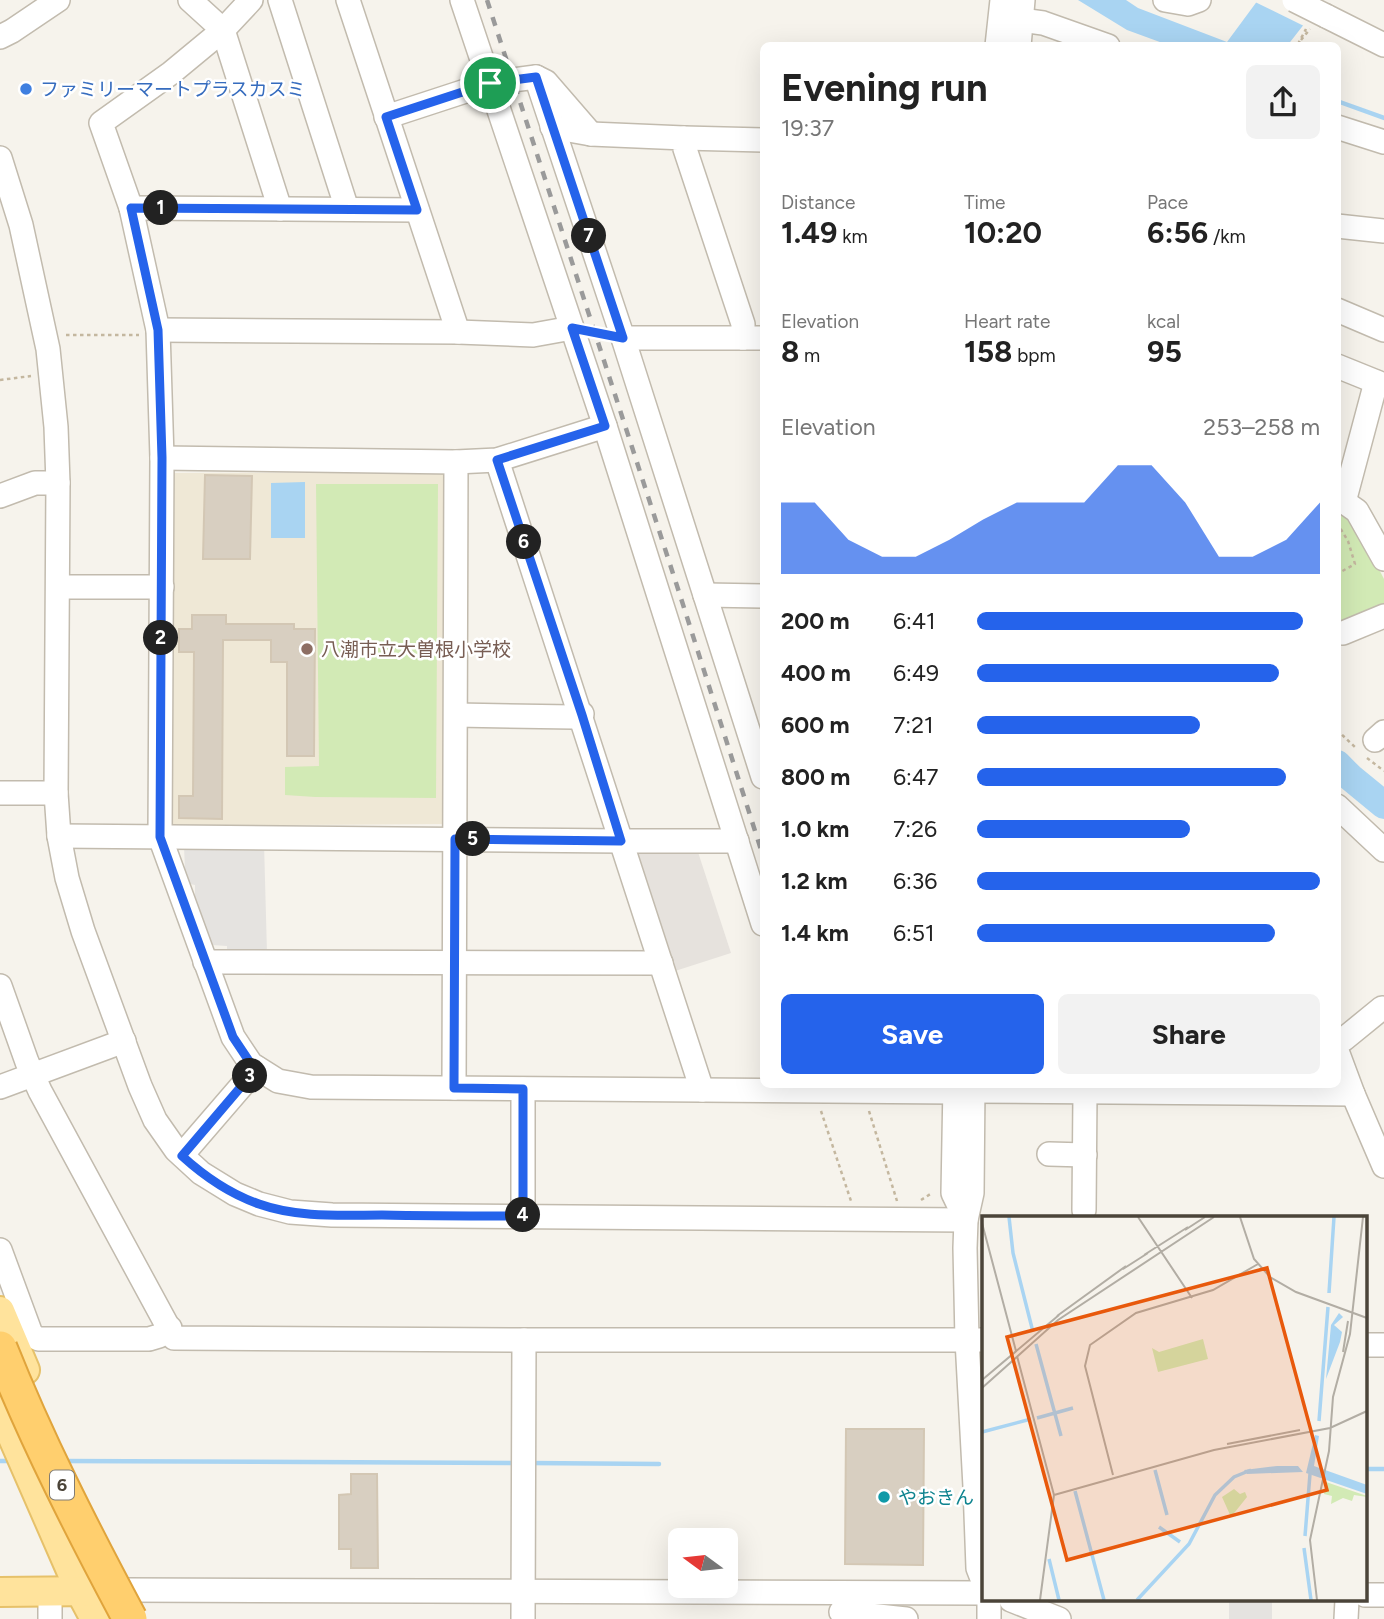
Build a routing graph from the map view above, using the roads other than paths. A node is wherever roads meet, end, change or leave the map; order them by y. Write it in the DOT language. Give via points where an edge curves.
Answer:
graph roads {
  1 [pos="58,0"];
  2 [pos="190,0"];
  3 [pos="251,0"];
  4 [pos="280,0"];
  5 [pos="348,0"];
  6 [pos="462,0"];
  7 [pos="1002,0"];
  8 [pos="1165,0"];
  9 [pos="1199,0"];
  10 [pos="1294,0"];
  11 [pos="1022,10"];
  12 [pos="223,30"];
  13 [pos="0,37"];
  14 [pos="998,42"];
  15 [pos="1019,42"];
  16 [pos="1097,42"];
  17 [pos="1384,45"];
  18 [pos="536,77"];
  19 [pos="490,83"];
  20 [pos="386,117"];
  21 [pos="552,127"];
  22 [pos="1341,128"];
  23 [pos="591,134"];
  24 [pos="684,138"];
  25 [pos="760,140"];
  26 [pos="1384,142"];
  27 [pos="0,158"];
  28 [pos="131,208"];
  29 [pos="280,209"];
  30 [pos="347,209"];
  31 [pos="417,210"];
  32 [pos="1341,226"];
  33 [pos="1384,231"];
  34 [pos="1341,312"];
  35 [pos="572,328"];
  36 [pos="158,330"];
  37 [pos="1384,330"];
  38 [pos="458,332"];
  39 [pos="623,338"];
  40 [pos="753,338"];
  41 [pos="1341,368"];
  42 [pos="1380,383"];
  43 [pos="605,426"];
  44 [pos="162,458"];
  45 [pos="497,460"];
  46 [pos="456,462"];
  47 [pos="58,484"];
  48 [pos="0,496"];
  49 [pos="1341,502"];
  50 [pos="1341,508"];
  51 [pos="1384,559"];
  52 [pos="58,587"];
  53 [pos="162,587"];
  54 [pos="705,595"];
  55 [pos="760,596"];
  56 [pos="1384,617"];
  57 [pos="1343,633"];
  58 [pos="456,715"];
  59 [pos="582,715"];
  60 [pos="760,768"];
  61 [pos="0,793"];
  62 [pos="56,793"];
  63 [pos="1341,810"];
  64 [pos="58,836"];
  65 [pos="160,837"];
  66 [pos="455,839"];
  67 [pos="621,841"];
  68 [pos="737,841"];
  69 [pos="1384,850"];
  70 [pos="760,914"];
  71 [pos="205,962"];
  72 [pos="662,963"];
  73 [pos="455,964"];
  74 [pos="0,986"];
  75 [pos="1382,1008"];
  76 [pos="124,1041"];
  77 [pos="1341,1041"];
  78 [pos="1341,1062"];
  79 [pos="257,1068"];
  80 [pos="33,1075"];
  81 [pos="0,1087"];
  82 [pos="454,1088"];
  83 [pos="814,1088"];
  84 [pos="862,1088"];
  85 [pos="964,1088"];
  86 [pos="523,1089"];
  87 [pos="1194,1089"];
  88 [pos="702,1090"];
  89 [pos="1085,1093"];
  90 [pos="1353,1094"];
  91 [pos="1049,1154"];
  92 [pos="1085,1155"];
  93 [pos="182,1156"];
  94 [pos="1383,1161"];
  95 [pos="1084,1210"];
  96 [pos="523,1216"];
  97 [pos="966,1220"];
  98 [pos="0,1250"];
  99 [pos="0,1311"];
  100 [pos="170,1328"];
  101 [pos="524,1340"];
  102 [pos="975,1340"];
  103 [pos="1366,1345"];
  104 [pos="1384,1345"];
  105 [pos="0,1348"];
  106 [pos="0,1399"];
  107 [pos="0,1408"];
  108 [pos="982,1578"];
  109 [pos="80,1591"];
  110 [pos="523,1591"];
  111 [pos="0,1592"];
  112 [pos="982,1593"];
  113 [pos="1366,1595"];
  114 [pos="1384,1595"];
  115 [pos="1022,1602"];
  116 [pos="50,1605"];
  117 [pos="129,1605"];
  118 [pos="841,1607"];
  119 [pos="94,1619"];
  120 [pos="104,1619"];
  121 [pos="144,1619"];
  122 [pos="523,1619"];
  123 [pos="906,1619"];
  124 [pos="1059,1619"];
  1 -- 13 [label="street"];
  2 -- 12 [label="street"];
  3 -- 12 [label="street"];
  4 -- 30 [label="street"];
  5 -- 20 [label="street"];
  6 -- 19 [label="street"];
  7 -- 14 [label="street"];
  8 -- 9 [label="street" via="1188,4"];
  10 -- 17 [label="street, bridge" via="1318,22"];
  11 -- 15 [label="street"];
  11 -- 16 [label="street" via="1043,23"];
  12 -- 28 [label="street" via="102,123"];
  12 -- 29 [label="street"];
  18 -- 19 [label="street"];
  18 -- 21 [label="street"];
  18 -- 23 [label="street" via="546,82"];
  19 -- 20 [label="street"];
  19 -- 35 [label="street"];
  20 -- 31 [label="street"];
  21 -- 23 [label="street"];
  21 -- 39 [label="street"];
  22 -- 26 [label="street"];
  23 -- 24 [label="street"];
  24 -- 25 [label="street"];
  24 -- 40 [label="street" via="743,324"];
  27 -- 47 [label="street" via="21,225 45,336"];
  28 -- 29 [label="street"];
  28 -- 36 [label="street"];
  29 -- 30 [label="street"];
  30 -- 31 [label="street"];
  31 -- 38 [label="street"];
  32 -- 33 [label="street"];
  34 -- 37 [label="street"];
  35 -- 38 [label="street" via="533,335"];
  35 -- 43 [label="street"];
  36 -- 38 [label="street"];
  36 -- 44 [label="street"];
  39 -- 40 [label="street"];
  39 -- 54 [label="street"];
  41 -- 42 [label="street"];
  42 -- 49 [label="street"];
  43 -- 45 [label="street"];
  43 -- 68 [label="street"];
  44 -- 46 [label="street"];
  44 -- 53 [label="street"];
  45 -- 46 [label="street"];
  45 -- 59 [label="street"];
  46 -- 58 [label="street"];
  47 -- 48 [label="street" via="35,483"];
  47 -- 52 [label="street"];
  50 -- 51 [label="street" via="1357,511"];
  52 -- 53 [label="street"];
  52 -- 62 [label="street"];
  53 -- 65 [label="street"];
  54 -- 55 [label="street"];
  54 -- 60 [label="street"];
  56 -- 57 [label="street"];
  58 -- 59 [label="street"];
  58 -- 66 [label="street"];
  59 -- 67 [label="street"];
  61 -- 62 [label="street"];
  62 -- 64 [label="street"];
  63 -- 69 [label="street"];
  64 -- 65 [label="street"];
  64 -- 76 [label="street" via="83,931"];
  65 -- 66 [label="street"];
  65 -- 71 [label="street"];
  66 -- 67 [label="street"];
  66 -- 73 [label="street"];
  67 -- 68 [label="street"];
  67 -- 72 [label="street"];
  68 -- 70 [label="street"];
  71 -- 73 [label="street"];
  71 -- 79 [label="street" via="233,1037"];
  72 -- 73 [label="street"];
  72 -- 88 [label="street"];
  73 -- 82 [label="street"];
  74 -- 80 [label="street"];
  75 -- 77 [label="street"];
  76 -- 80 [label="street"];
  76 -- 93 [label="street" via="155,1119"];
  78 -- 90 [label="street"];
  79 -- 82 [label="street" via="278,1081 311,1087"];
  79 -- 93 [label="street"];
  80 -- 81 [label="street"];
  80 -- 100 [label="street"];
  82 -- 86 [label="street"];
  83 -- 84 [label="street"];
  83 -- 88 [label="street"];
  84 -- 85 [label="street"];
  85 -- 89 [label="street"];
  85 -- 97 [label="street" via="972,1193"];
  86 -- 88 [label="street"];
  86 -- 96 [label="street"];
  87 -- 89 [label="street"];
  87 -- 90 [label="street"];
  89 -- 92 [label="street"];
  90 -- 94 [label="street"];
  91 -- 92 [label="street"];
  92 -- 95 [label="street"];
  93 -- 96 [label="street" via="236,1194 290,1212"];
  96 -- 97 [label="street"];
  97 -- 102 [label="street"];
  98 -- 100 [label="street" via="31,1334 38,1339 149,1339"];
  99 -- 117 [label="main road"];
  100 -- 101 [label="street" via="174,1338"];
  101 -- 102 [label="street"];
  101 -- 110 [label="street"];
  102 -- 108 [label="street" via="975,1487"];
  103 -- 104 [label="street"];
  105 -- 117 [label="highway, 6, bridge" via="58,1477"];
  106 -- 120 [label="highway, 6"];
  107 -- 109 [label="main road"];
  109 -- 116 [label="main road"];
  109 -- 117 [label="main road"];
  109 -- 119 [label="main road"];
  110 -- 117 [label="street"];
  110 -- 118 [label="street"];
  110 -- 122 [label="street"];
  111 -- 116 [label="main road"];
  112 -- 118 [label="street"];
  113 -- 114 [label="street"];
  115 -- 124 [label="street"];
  117 -- 121 [label="main road"];
  118 -- 123 [label="street"];
}
